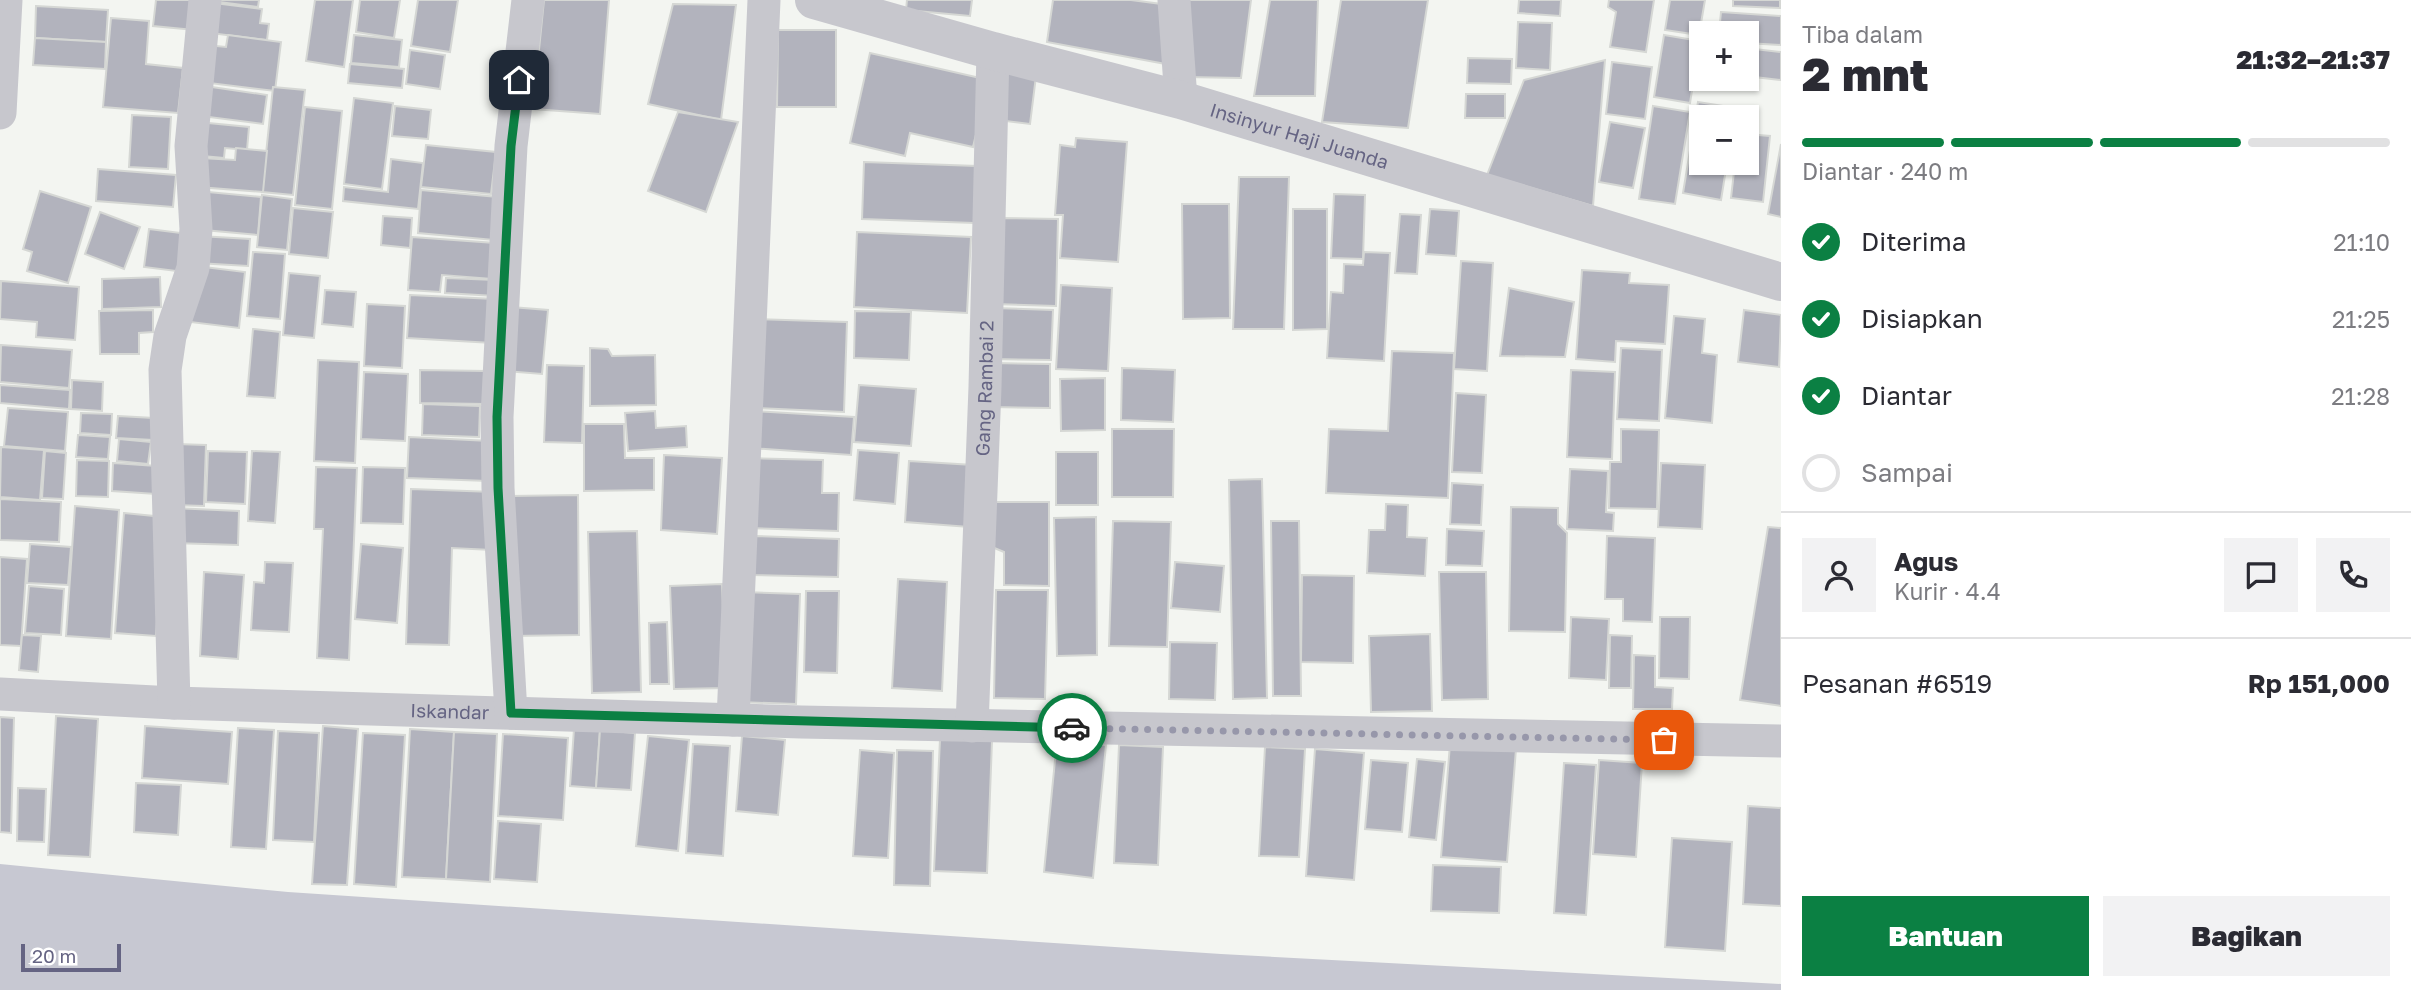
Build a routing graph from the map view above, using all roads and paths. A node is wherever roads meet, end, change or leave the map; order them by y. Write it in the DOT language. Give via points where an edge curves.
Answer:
graph roads {
  1 [pos="6,0"];
  2 [pos="205,0"];
  3 [pos="528,0"];
  4 [pos="764,0"];
  5 [pos="814,0"];
  6 [pos="1174,0"];
  7 [pos="993,51"];
  8 [pos="1181,100"];
  9 [pos="0,113"];
  10 [pos="1781,282"];
  11 [pos="0,694"];
  12 [pos="174,703"];
  13 [pos="511,713"];
  14 [pos="733,720"];
  15 [pos="972,726"];
  16 [pos="1766,741"];
  1 -- 9 [label="street"];
  2 -- 12 [label="street" via="191,146 193,268 170,336 165,370"];
  3 -- 13 [label="street" via="511,146 497,417"];
  4 -- 14 [label="street"];
  5 -- 7 [label="street, Insinyur Haji Juanda"];
  6 -- 8 [label="street"];
  7 -- 8 [label="street, Insinyur Haji Juanda"];
  7 -- 15 [label="street, Gang Rambai 2"];
  8 -- 10 [label="street, Insinyur Haji Juanda"];
  11 -- 12 [label="street, Iskandar"];
  12 -- 13 [label="street, Iskandar"];
  13 -- 14 [label="street, Iskandar"];
  14 -- 15 [label="street, Iskandar"];
  15 -- 16 [label="street, Iskandar"];
}
